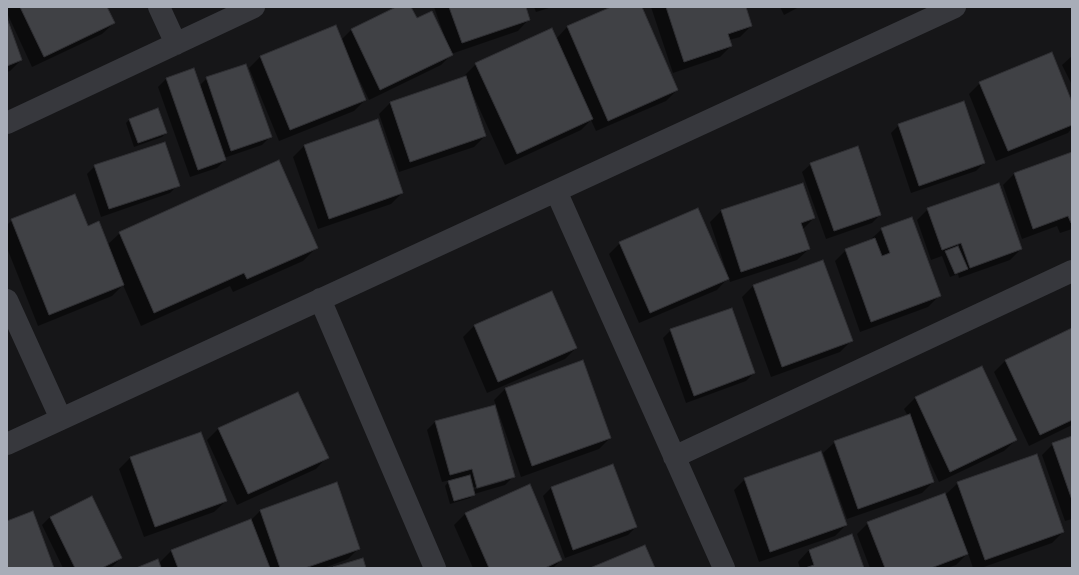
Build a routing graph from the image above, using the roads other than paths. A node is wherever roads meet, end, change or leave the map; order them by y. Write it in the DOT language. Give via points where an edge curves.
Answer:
graph roads {
  1 [pos="159,7"];
  2 [pos="254,7"];
  3 [pos="955,7"];
  4 [pos="176,44"];
  5 [pos="7,123"];
  6 [pos="556,191"];
  7 [pos="1072,271"];
  8 [pos="7,300"];
  9 [pos="320,300"];
  10 [pos="61,419"];
  11 [pos="7,444"];
  12 [pos="674,457"];
  13 [pos="434,568"];
  14 [pos="724,568"];
  1 -- 4 [label="street"];
  2 -- 4 [label="street"];
  3 -- 6 [label="street"];
  4 -- 5 [label="street"];
  6 -- 9 [label="street"];
  6 -- 12 [label="street"];
  7 -- 12 [label="street"];
  8 -- 10 [label="street"];
  9 -- 10 [label="street"];
  9 -- 13 [label="street"];
  10 -- 11 [label="street"];
  12 -- 14 [label="street"];
}
